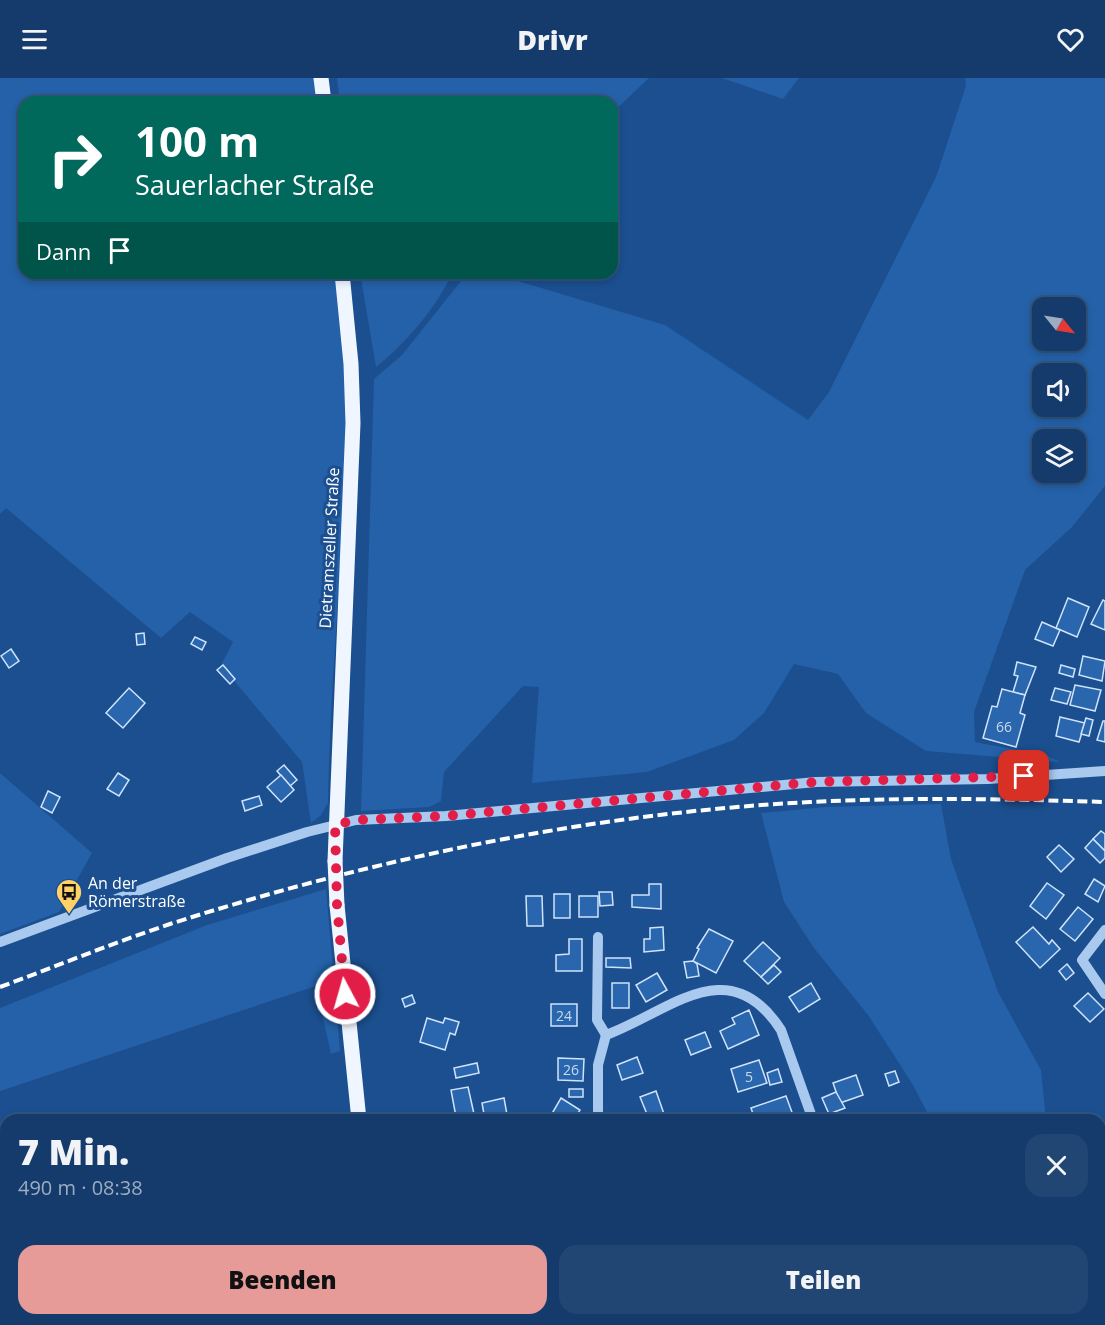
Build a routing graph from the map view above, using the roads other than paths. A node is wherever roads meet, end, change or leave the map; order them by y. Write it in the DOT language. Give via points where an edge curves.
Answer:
graph roads {
  1 [pos="321,78"];
  2 [pos="323,96"];
  3 [pos="343,279"];
  4 [pos="1105,771"];
  5 [pos="335,825"];
  6 [pos="1105,930"];
  7 [pos="598,937"];
  8 [pos="0,942"];
  9 [pos="1105,994"];
  10 [pos="606,1035"];
  11 [pos="358,1114"];
  12 [pos="598,1114"];
  13 [pos="811,1114"];
  1 -- 2 [label="main road"];
  3 -- 5 [label="main road, Dietramszeller Straße" via="353,423"];
  4 -- 5 [label="street" via="988,779 816,782 446,816 356,820"];
  5 -- 8 [label="street" via="227,858"];
  5 -- 11 [label="main road, Dietramszeller Straße, bridge" via="337,905"];
  6 -- 9 [label="street" via="1082,960"];
  7 -- 10 [label="street" via="597,1020"];
  10 -- 12 [label="street" via="598,1065"];
  10 -- 13 [label="street" via="633,1026 689,994 716,990 746,996 764,1007 781,1030"];
}
